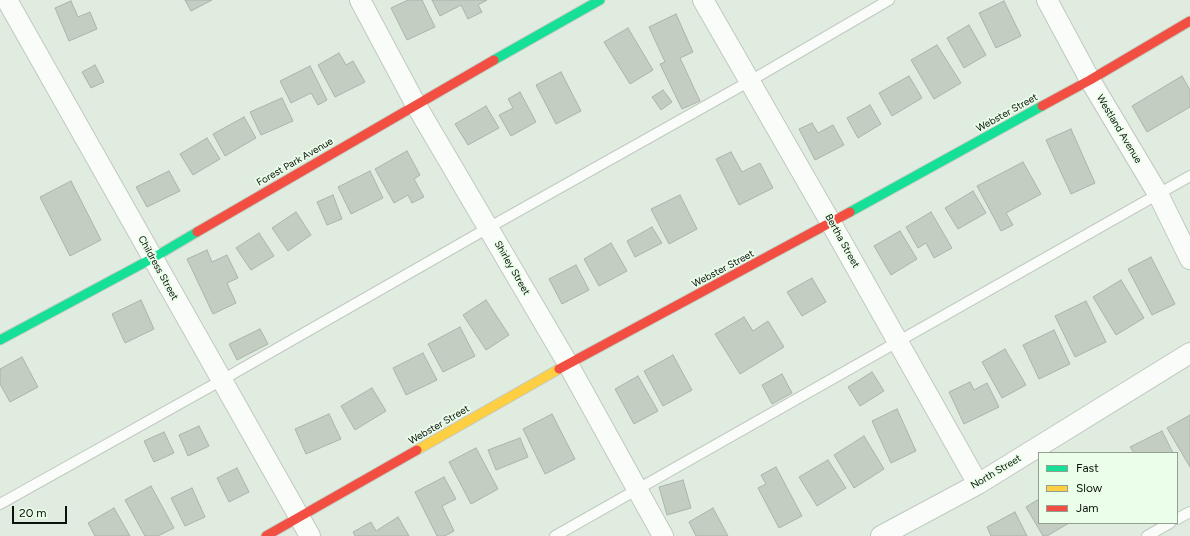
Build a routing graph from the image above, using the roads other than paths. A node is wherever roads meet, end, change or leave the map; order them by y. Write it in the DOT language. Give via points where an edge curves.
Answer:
graph roads {
  1 [pos="7,0"];
  2 [pos="360,0"];
  3 [pos="600,0"];
  4 [pos="703,0"];
  5 [pos="889,0"];
  6 [pos="1047,0"];
  7 [pos="1190,21"];
  8 [pos="1090,80"];
  9 [pos="750,81"];
  10 [pos="416,105"];
  11 [pos="1190,176"];
  12 [pos="1158,194"];
  13 [pos="831,223"];
  14 [pos="488,228"];
  15 [pos="152,258"];
  16 [pos="1190,259"];
  17 [pos="0,340"];
  18 [pos="899,343"];
  19 [pos="1190,353"];
  20 [pos="568,364"];
  21 [pos="222,380"];
  22 [pos="978,484"];
  23 [pos="637,489"];
  24 [pos="0,504"];
  25 [pos="1190,512"];
  26 [pos="299,518"];
  27 [pos="1178,518"];
  28 [pos="1168,524"];
  29 [pos="266,536"];
  30 [pos="310,536"];
  31 [pos="555,536"];
  32 [pos="663,536"];
  33 [pos="881,536"];
  34 [pos="1147,536"];
  1 -- 15 [label="street, Childress Street"];
  2 -- 10 [label="street, Shirley Street"];
  3 -- 10 [label="street, Forest Park Avenue"];
  4 -- 9 [label="street, Bertha Street"];
  5 -- 9 [label="lane"];
  6 -- 8 [label="street, Westland Avenue"];
  7 -- 8 [label="street, Webster Street"];
  8 -- 12 [label="street, Westland Avenue"];
  8 -- 13 [label="street, Webster Street"];
  9 -- 13 [label="street, Bertha Street"];
  9 -- 14 [label="lane"];
  10 -- 14 [label="street, Shirley Street"];
  10 -- 15 [label="street, Forest Park Avenue"];
  11 -- 12 [label="lane"];
  12 -- 16 [label="street, Westland Avenue"];
  12 -- 18 [label="lane"];
  13 -- 18 [label="street, Bertha Street"];
  13 -- 20 [label="street, Webster Street"];
  14 -- 20 [label="street, Shirley Street"];
  14 -- 21 [label="lane"];
  15 -- 17 [label="street, Forest Park Avenue"];
  15 -- 21 [label="street, Childress Street"];
  18 -- 22 [label="street, Bertha Street"];
  18 -- 23 [label="lane"];
  19 -- 22 [label="street, North Street"];
  20 -- 23 [label="street, Shirley Street"];
  20 -- 26 [label="street, Webster Street"];
  21 -- 24 [label="lane"];
  21 -- 26 [label="street, Childress Street"];
  22 -- 33 [label="street, North Street"];
  23 -- 31 [label="lane"];
  23 -- 32 [label="street, Shirley Street"];
  25 -- 27 [label="lane"];
  26 -- 29 [label="street, Webster Street"];
  26 -- 30 [label="street, Childress Street"];
  28 -- 34 [label="lane"];
}
